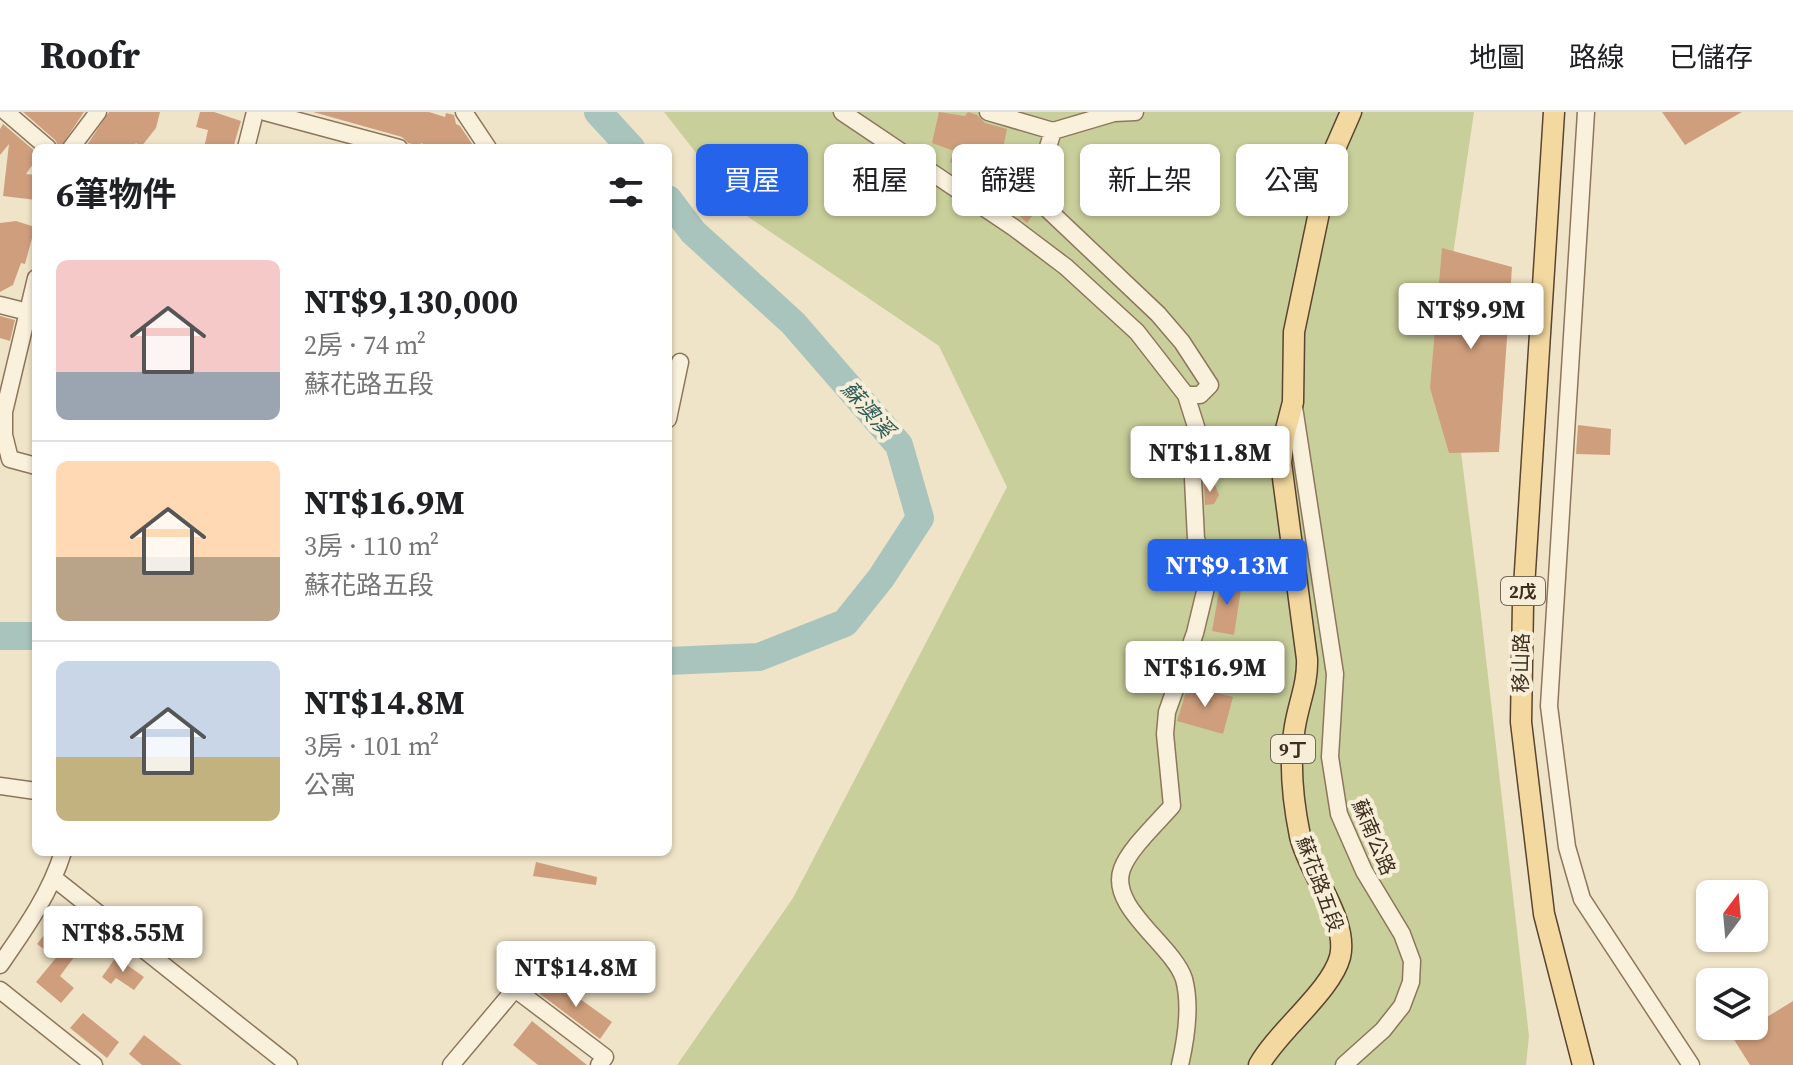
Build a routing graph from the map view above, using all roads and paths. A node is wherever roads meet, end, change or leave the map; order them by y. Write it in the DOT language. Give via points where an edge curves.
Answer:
graph roads {
  1 [pos="6,112"];
  2 [pos="98,112"];
  3 [pos="255,112"];
  4 [pos="265,112"];
  5 [pos="464,112"];
  6 [pos="842,112"];
  7 [pos="988,112"];
  8 [pos="1135,112"];
  9 [pos="1351,112"];
  10 [pos="1554,112"];
  11 [pos="1586,112"];
  12 [pos="1053,131"];
  13 [pos="43,144"];
  14 [pos="74,144"];
  15 [pos="247,144"];
  16 [pos="384,144"];
  17 [pos="485,144"];
  18 [pos="0,305"];
  19 [pos="32,313"];
  20 [pos="680,362"];
  21 [pos="1186,395"];
  22 [pos="672,400"];
  23 [pos="1293,402"];
  24 [pos="2,411"];
  25 [pos="32,465"];
  26 [pos="0,786"];
  27 [pos="32,790"];
  28 [pos="62,856"];
  29 [pos="55,879"];
  30 [pos="0,965"];
  31 [pos="0,990"];
  32 [pos="94,1065"];
  33 [pos="289,1065"];
  34 [pos="451,1065"];
  35 [pos="599,1065"];
  36 [pos="1180,1065"];
  37 [pos="1259,1065"];
  38 [pos="1344,1065"];
  39 [pos="1583,1065"];
  40 [pos="1691,1065"];
  1 -- 13 [label="street"];
  2 -- 14 [label="street"];
  3 -- 15 [label="street"];
  4 -- 16 [label="street"];
  5 -- 17 [label="street"];
  6 -- 21 [label="street" via="1066,267 1137,332"];
  7 -- 12 [label="street"];
  8 -- 12 [label="street"];
  9 -- 23 [label="main road, 蘇花路五段 / 9丁" via="1330,160 1294,332"];
  10 -- 39 [label="main road, 移山路 / 2戊" via="1523,603 1521,722 1544,914"];
  11 -- 40 [label="street" via="1549,706 1567,847 1582,899"];
  12 -- 21 [label="street" via="1038,179 1042,204 1182,342 1210,385 1200,395"];
  18 -- 19 [label="street"];
  19 -- 24 [label="street"];
  20 -- 22 [label="street"];
  21 -- 36 [label="street" via="1200,445 1193,479 1196,539 1210,571 1167,712 1172,806 1121,870 1132,913 1167,950 1183,978 1187,1013"];
  23 -- 37 [label="main road, 蘇花路五段 / 9丁" via="1281,463 1308,678 1293,744 1294,782 1300,838 1340,931 1341,950 1314,999"];
  23 -- 38 [label="street, 蘇南公路" via="1335,674 1330,757 1339,814 1412,961 1402,1006"];
  24 -- 25 [label="street" via="10,459"];
  26 -- 27 [label="street"];
  28 -- 29 [label="street"];
  29 -- 30 [label="street"];
  29 -- 33 [label="street"];
  31 -- 32 [label="street"];
  34 -- 35 [label="street" via="515,989 605,1057"];
}
